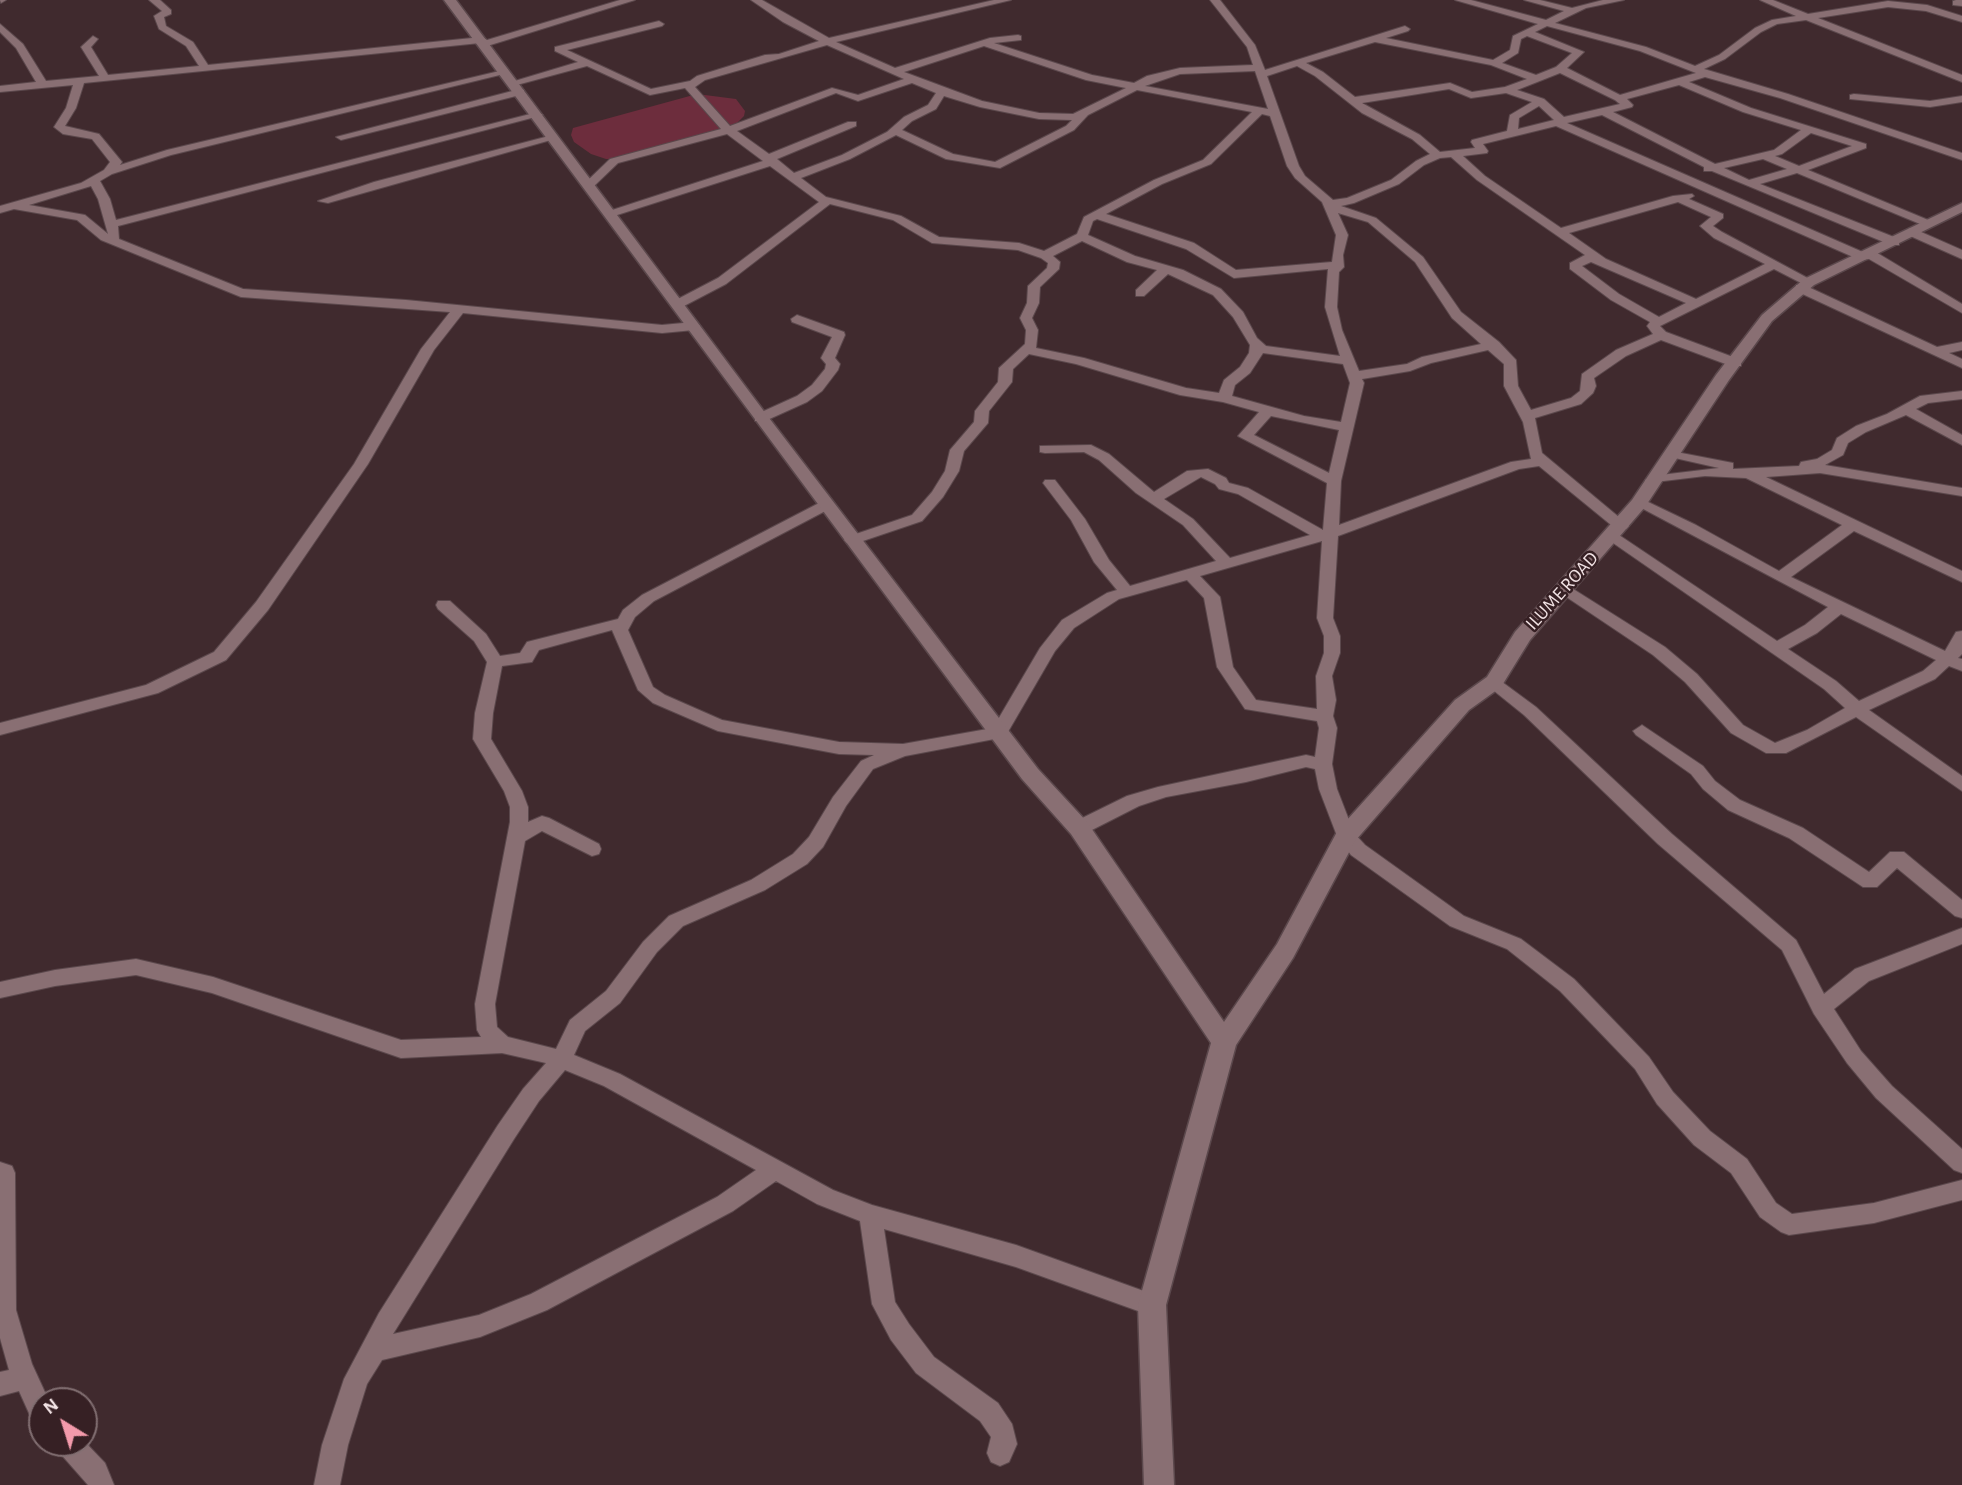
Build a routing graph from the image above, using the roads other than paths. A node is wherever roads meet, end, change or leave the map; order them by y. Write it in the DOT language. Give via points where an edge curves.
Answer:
graph roads {
  1 [pos="154,0"];
  2 [pos="450,0"];
  3 [pos="630,0"];
  4 [pos="756,0"];
  5 [pos="948,0"];
  6 [pos="1006,0"];
  7 [pos="1215,0"];
  8 [pos="1529,0"];
  9 [pos="1619,0"];
  10 [pos="1765,0"];
  11 [pos="1472,1"];
  12 [pos="1959,5"];
  13 [pos="964,9"];
  14 [pos="1938,11"];
  15 [pos="1574,12"];
  16 [pos="1810,17"];
  17 [pos="1962,19"];
  18 [pos="1549,23"];
  19 [pos="659,24"];
  20 [pos="0,27"];
  21 [pos="1405,29"];
  22 [pos="1525,32"];
  23 [pos="1018,38"];
  24 [pos="1370,38"];
  25 [pos="93,39"];
  26 [pos="830,41"];
  27 [pos="483,42"];
  28 [pos="984,43"];
  29 [pos="587,63"];
  30 [pos="1298,63"];
  31 [pos="1494,63"];
  32 [pos="205,68"];
  33 [pos="1560,69"];
  34 [pos="897,71"];
  35 [pos="1260,71"];
  36 [pos="1698,71"];
  37 [pos="105,78"];
  38 [pos="914,79"];
  39 [pos="1536,79"];
  40 [pos="1962,79"];
  41 [pos="80,80"];
  42 [pos="512,82"];
  43 [pos="1680,82"];
  44 [pos="42,84"];
  45 [pos="692,84"];
  46 [pos="1135,88"];
  47 [pos="0,89"];
  48 [pos="1507,90"];
  49 [pos="942,92"];
  50 [pos="1854,97"];
  51 [pos="1619,99"];
  52 [pos="1962,99"];
  53 [pos="1352,101"];
  54 [pos="1540,101"];
  55 [pos="1603,111"];
  56 [pos="1266,112"];
  57 [pos="1085,114"];
  58 [pos="537,115"];
  59 [pos="1845,117"];
  60 [pos="1559,123"];
  61 [pos="852,124"];
  62 [pos="729,130"];
  63 [pos="1813,130"];
  64 [pos="895,131"];
  65 [pos="1512,134"];
  66 [pos="341,137"];
  67 [pos="553,138"];
  68 [pos="1438,155"];
  69 [pos="1455,155"];
  70 [pos="1765,156"];
  71 [pos="1962,157"];
  72 [pos="771,159"];
  73 [pos="1713,168"];
  74 [pos="1796,168"];
  75 [pos="108,172"];
  76 [pos="793,177"];
  77 [pos="1683,177"];
  78 [pos="94,181"];
  79 [pos="1750,183"];
  80 [pos="589,186"];
  81 [pos="1703,187"];
  82 [pos="1676,198"];
  83 [pos="324,201"];
  84 [pos="827,201"];
  85 [pos="1329,204"];
  86 [pos="14,206"];
  87 [pos="1962,207"];
  88 [pos="0,210"];
  89 [pos="610,214"];
  90 [pos="1096,215"];
  91 [pos="110,225"];
  92 [pos="1560,232"];
  93 [pos="1912,232"];
  94 [pos="1082,236"];
  95 [pos="122,244"];
  96 [pos="1962,254"];
  97 [pos="1867,255"];
  98 [pos="1045,256"];
  99 [pos="1591,257"];
  100 [pos="1775,264"];
  101 [pos="1338,267"];
  102 [pos="1166,269"];
  103 [pos="1805,285"];
  104 [pos="1140,293"];
  105 [pos="1693,302"];
  106 [pos="678,304"];
  107 [pos="1962,309"];
  108 [pos="458,311"];
  109 [pos="797,319"];
  110 [pos="694,326"];
  111 [pos="1659,329"];
  112 [pos="1257,345"];
  113 [pos="1494,345"];
  114 [pos="1962,346"];
  115 [pos="1028,350"];
  116 [pos="1934,352"];
  117 [pos="1347,361"];
  118 [pos="1736,363"];
  119 [pos="1962,365"];
  120 [pos="1356,376"];
  121 [pos="1962,396"];
  122 [pos="1224,398"];
  123 [pos="1906,409"];
  124 [pos="1269,410"];
  125 [pos="1527,416"];
  126 [pos="760,418"];
  127 [pos="1345,427"];
  128 [pos="1962,441"];
  129 [pos="1045,449"];
  130 [pos="1671,453"];
  131 [pos="1544,461"];
  132 [pos="1783,472"];
  133 [pos="1749,474"];
  134 [pos="1653,480"];
  135 [pos="1334,481"];
  136 [pos="1050,483"];
  137 [pos="1962,491"];
  138 [pos="1155,498"];
  139 [pos="1639,503"];
  140 [pos="826,505"];
  141 [pos="1853,524"];
  142 [pos="1616,531"];
  143 [pos="1327,534"];
  144 [pos="852,540"];
  145 [pos="1226,563"];
  146 [pos="1190,574"];
  147 [pos="1962,576"];
  148 [pos="1780,578"];
  149 [pos="1564,590"];
  150 [pos="1127,592"];
  151 [pos="444,605"];
  152 [pos="1840,606"];
  153 [pos="622,623"];
  154 [pos="1962,636"];
  155 [pos="1777,648"];
  156 [pos="495,662"];
  157 [pos="1954,662"];
  158 [pos="1494,682"];
  159 [pos="1856,709"];
  160 [pos="1324,716"];
  161 [pos="0,729"];
  162 [pos="1642,731"];
  163 [pos="999,733"];
  164 [pos="904,750"];
  165 [pos="1324,764"];
  166 [pos="1962,785"];
  167 [pos="1079,828"];
  168 [pos="1346,836"];
  169 [pos="517,837"];
  170 [pos="592,849"];
  171 [pos="1962,911"];
  172 [pos="1962,936"];
  173 [pos="0,990"];
  174 [pos="1821,1008"];
  175 [pos="1224,1042"];
  176 [pos="502,1045"];
  177 [pos="562,1059"];
  178 [pos="1962,1163"];
  179 [pos="773,1171"];
  180 [pos="0,1172"];
  181 [pos="1962,1190"];
  182 [pos="870,1215"];
  183 [pos="1152,1305"];
  184 [pos="374,1350"];
  185 [pos="25,1378"];
  186 [pos="0,1384"];
  187 [pos="29,1387"];
  188 [pos="1000,1453"];
  189 [pos="82,1457"];
  190 [pos="101,1485"];
  191 [pos="327,1485"];
  192 [pos="1159,1485"];
  1 -- 32 [label="street" via="168,12 159,16 162,27 194,47"];
  2 -- 27 [label="street"];
  3 -- 27 [label="street"];
  4 -- 26 [label="street"];
  5 -- 13 [label="street"];
  6 -- 13 [label="street"];
  7 -- 35 [label="street" via="1247,39"];
  8 -- 15 [label="street"];
  9 -- 15 [label="street" via="1593,3"];
  10 -- 16 [label="street"];
  11 -- 18 [label="street"];
  12 -- 14 [label="street"];
  13 -- 26 [label="street"];
  14 -- 16 [label="street" via="1888,4"];
  14 -- 17 [label="street"];
  15 -- 18 [label="street"];
  16 -- 36 [label="street" via="1775,22 1758,30"];
  16 -- 40 [label="street"];
  18 -- 22 [label="street"];
  18 -- 36 [label="street" via="1643,49"];
  19 -- 29 [label="street" via="558,48"];
  20 -- 44 [label="street" via="20,46"];
  21 -- 24 [label="street"];
  22 -- 31 [label="street" via="1516,38 1516,51"];
  22 -- 33 [label="street" via="1579,52"];
  23 -- 28 [label="street"];
  24 -- 30 [label="street"];
  24 -- 31 [label="street"];
  25 -- 37 [label="street" via="86,47"];
  26 -- 34 [label="street"];
  26 -- 45 [label="street" via="746,63"];
  27 -- 32 [label="street"];
  27 -- 42 [label="street"];
  28 -- 34 [label="street"];
  28 -- 46 [label="street" via="1054,68"];
  29 -- 42 [label="street"];
  29 -- 45 [label="street" via="650,92"];
  30 -- 35 [label="street"];
  30 -- 53 [label="street"];
  31 -- 39 [label="street"];
  32 -- 37 [label="street"];
  33 -- 39 [label="street"];
  33 -- 51 [label="street"];
  34 -- 38 [label="street"];
  35 -- 46 [label="street" via="1180,71"];
  35 -- 56 [label="street"];
  36 -- 43 [label="street" via="1701,75"];
  36 -- 59 [label="street"];
  37 -- 41 [label="street"];
  38 -- 49 [label="street"];
  38 -- 62 [label="street" via="858,98 836,90"];
  39 -- 48 [label="street"];
  41 -- 44 [label="street"];
  41 -- 75 [label="street" via="59,127 95,136 116,162"];
  42 -- 58 [label="street"];
  42 -- 66 [label="street"];
  42 -- 75 [label="street" via="167,153"];
  43 -- 51 [label="street"];
  43 -- 63 [label="street" via="1747,110"];
  44 -- 47 [label="street"];
  45 -- 62 [label="street" via="690,89 707,111"];
  46 -- 56 [label="street"];
  46 -- 57 [label="street"];
  48 -- 53 [label="street" via="1471,95 1450,86"];
  48 -- 54 [label="street"];
  49 -- 57 [label="street" via="1040,117"];
  49 -- 64 [label="street" via="932,107"];
  50 -- 52 [label="street" via="1930,104"];
  51 -- 55 [label="street" via="1628,104"];
  53 -- 68 [label="street" via="1416,137"];
  54 -- 60 [label="street"];
  54 -- 65 [label="street" via="1514,117"];
  55 -- 60 [label="street"];
  55 -- 73 [label="street"];
  56 -- 85 [label="street" via="1301,178"];
  56 -- 90 [label="street" via="1207,162"];
  57 -- 64 [label="street" via="1070,128 996,166 950,156"];
  58 -- 67 [label="street"];
  58 -- 91 [label="street"];
  59 -- 63 [label="street"];
  59 -- 71 [label="street"];
  60 -- 65 [label="street"];
  60 -- 77 [label="street"];
  61 -- 72 [label="street"];
  62 -- 72 [label="street"];
  62 -- 80 [label="street" via="614,161"];
  63 -- 70 [label="street"];
  63 -- 74 [label="street" via="1863,146"];
  64 -- 76 [label="street" via="846,157"];
  65 -- 69 [label="street" via="1476,142 1483,151"];
  67 -- 80 [label="street"];
  67 -- 83 [label="street"];
  68 -- 69 [label="street"];
  68 -- 85 [label="street" via="1395,182 1350,201"];
  69 -- 92 [label="street"];
  70 -- 73 [label="street"];
  70 -- 74 [label="street"];
  72 -- 76 [label="street"];
  72 -- 89 [label="street"];
  73 -- 77 [label="street"];
  73 -- 79 [label="street"];
  74 -- 79 [label="street"];
  74 -- 93 [label="street"];
  75 -- 78 [label="street"];
  76 -- 84 [label="street"];
  77 -- 81 [label="street"];
  78 -- 86 [label="street"];
  78 -- 91 [label="street"];
  79 -- 93 [label="street"];
  80 -- 89 [label="street"];
  81 -- 82 [label="street"];
  81 -- 97 [label="street"];
  82 -- 92 [label="street"];
  82 -- 100 [label="street" via="1719,216 1706,226"];
  84 -- 98 [label="street" via="906,221 936,240 1019,247"];
  84 -- 106 [label="street" via="722,281"];
  85 -- 101 [label="street" via="1342,235"];
  85 -- 113 [label="street" via="1382,226 1426,268 1456,315"];
  86 -- 88 [label="street"];
  86 -- 95 [label="street" via="81,217 105,237"];
  87 -- 93 [label="street, ILUME ROAD"];
  89 -- 106 [label="street"];
  90 -- 94 [label="street" via="1088,219"];
  90 -- 101 [label="street" via="1190,246 1234,274"];
  91 -- 95 [label="street"];
  92 -- 99 [label="street" via="1601,261"];
  93 -- 96 [label="street"];
  93 -- 97 [label="street, ILUME ROAD"];
  94 -- 98 [label="street"];
  94 -- 102 [label="street"];
  95 -- 108 [label="street" via="241,293"];
  97 -- 103 [label="street, ILUME ROAD"];
  97 -- 107 [label="street"];
  98 -- 115 [label="street" via="1054,262 1053,269 1034,286 1026,318 1032,330"];
  99 -- 105 [label="street"];
  99 -- 111 [label="street" via="1574,266 1576,270"];
  100 -- 103 [label="street"];
  100 -- 105 [label="street"];
  101 -- 117 [label="street" via="1333,271 1331,307"];
  102 -- 104 [label="street"];
  102 -- 112 [label="street" via="1222,295"];
  103 -- 116 [label="street"];
  103 -- 118 [label="street, ILUME ROAD" via="1767,318"];
  105 -- 111 [label="street"];
  106 -- 110 [label="street"];
  108 -- 110 [label="street" via="662,329"];
  108 -- 161 [label="street" via="428,349 361,464 262,606 220,656 152,689"];
  109 -- 126 [label="street" via="839,335 828,358 831,370 802,400"];
  110 -- 126 [label="street"];
  111 -- 118 [label="street"];
  111 -- 125 [label="street" via="1587,377 1586,393 1576,401"];
  112 -- 117 [label="street"];
  112 -- 122 [label="street"];
  113 -- 120 [label="street"];
  113 -- 125 [label="street" via="1511,363 1511,386"];
  114 -- 116 [label="street"];
  115 -- 122 [label="street"];
  115 -- 144 [label="street" via="1006,368 1005,382 982,411 981,423 964,438 953,458 952,471 923,513"];
  116 -- 119 [label="street"];
  117 -- 120 [label="street"];
  118 -- 130 [label="street, ILUME ROAD"];
  120 -- 127 [label="street" via="1356,393"];
  121 -- 123 [label="street" via="1925,399"];
  122 -- 124 [label="street"];
  123 -- 128 [label="street"];
  123 -- 132 [label="street" via="1861,429 1821,462"];
  124 -- 127 [label="street"];
  124 -- 135 [label="street" via="1245,436"];
  125 -- 131 [label="street" via="1535,455"];
  126 -- 140 [label="street"];
  127 -- 135 [label="street"];
  129 -- 138 [label="street" via="1092,450"];
  130 -- 133 [label="street"];
  130 -- 134 [label="street, ILUME ROAD"];
  131 -- 142 [label="street"];
  131 -- 143 [label="street" via="1516,465"];
  132 -- 133 [label="street"];
  132 -- 137 [label="street" via="1821,469"];
  133 -- 134 [label="street" via="1705,472"];
  133 -- 141 [label="street"];
  134 -- 139 [label="street, ILUME ROAD"];
  135 -- 143 [label="street"];
  136 -- 150 [label="street"];
  138 -- 143 [label="street" via="1203,472"];
  138 -- 145 [label="street" via="1188,522"];
  139 -- 142 [label="street, ILUME ROAD"];
  139 -- 148 [label="street"];
  140 -- 144 [label="street"];
  140 -- 153 [label="street" via="648,598"];
  141 -- 147 [label="street"];
  141 -- 148 [label="street"];
  142 -- 149 [label="street, ILUME ROAD"];
  142 -- 155 [label="street"];
  143 -- 145 [label="street"];
  143 -- 160 [label="street" via="1325,618 1332,653 1324,676"];
  144 -- 163 [label="street"];
  145 -- 146 [label="street"];
  146 -- 150 [label="street"];
  146 -- 160 [label="street" via="1212,597 1225,667 1251,705"];
  148 -- 152 [label="street"];
  149 -- 158 [label="street, ILUME ROAD" via="1522,636"];
  149 -- 159 [label="street" via="1659,651 1691,678 1737,729 1765,746 1780,749"];
  150 -- 163 [label="street" via="1068,624 1048,648"];
  151 -- 156 [label="street" via="480,638"];
  152 -- 155 [label="street"];
  152 -- 157 [label="street"];
  153 -- 156 [label="street" via="533,646 526,658"];
  153 -- 164 [label="street" via="620,630 642,682 659,699 736,730 839,748"];
  154 -- 157 [label="street"];
  155 -- 159 [label="street"];
  156 -- 169 [label="street" via="482,739 516,799"];
  157 -- 159 [label="street"];
  158 -- 168 [label="street, ILUME ROAD" via="1462,705"];
  158 -- 174 [label="street" via="1665,839 1770,926 1789,945"];
  159 -- 166 [label="street"];
  160 -- 165 [label="street" via="1328,728"];
  162 -- 171 [label="street" via="1697,770 1734,805 1796,833 1870,882 1896,857"];
  163 -- 164 [label="street"];
  163 -- 167 [label="street"];
  164 -- 177 [label="street" via="867,765 816,842 786,870 677,921 650,947 612,997 577,1026"];
  165 -- 167 [label="street" via="1306,761 1164,791"];
  165 -- 168 [label="street"];
  167 -- 175 [label="street"];
  168 -- 175 [label="street, ILUME ROAD" via="1285,951"];
  168 -- 181 [label="street" via="1457,921 1514,944 1567,985 1642,1063 1665,1098 1702,1138 1740,1166 1768,1210 1788,1225 1874,1213"];
  169 -- 170 [label="street" via="542,822"];
  169 -- 176 [label="street" via="485,1004 487,1030"];
  172 -- 174 [label="street" via="1862,975"];
  173 -- 176 [label="street" via="136,967 236,992 391,1046"];
  174 -- 178 [label="street" via="1884,1092"];
  175 -- 183 [label="street, ILUME ROAD"];
  176 -- 177 [label="street"];
  177 -- 179 [label="street" via="658,1104"];
  177 -- 184 [label="street" via="531,1095 468,1189"];
  179 -- 182 [label="street"];
  179 -- 184 [label="street" via="724,1204 539,1302 480,1326"];
  180 -- 185 [label="street" via="4,1173 4,1310"];
  182 -- 183 [label="street" via="1004,1253"];
  182 -- 188 [label="street" via="884,1304 925,1365 989,1412 1003,1433"];
  183 -- 192 [label="street, ILUME ROAD"];
  184 -- 191 [label="street" via="356,1379"];
  185 -- 186 [label="street"];
  185 -- 187 [label="street"];
  189 -- 190 [label="street"];
}
